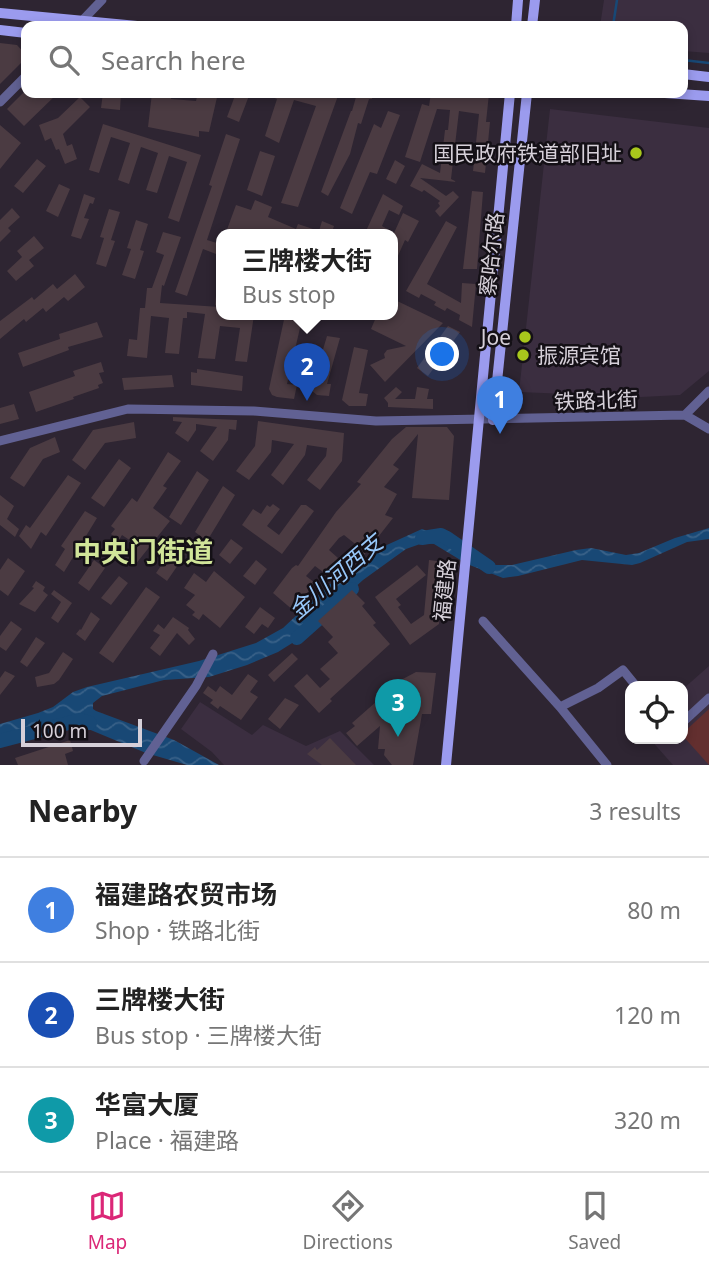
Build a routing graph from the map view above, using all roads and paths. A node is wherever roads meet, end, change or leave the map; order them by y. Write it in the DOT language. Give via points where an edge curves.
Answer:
graph roads {
  1 [pos="102,0"];
  2 [pos="519,0"];
  3 [pos="535,0"];
  4 [pos="0,13"];
  5 [pos="57,21"];
  6 [pos="82,21"];
  7 [pos="517,21"];
  8 [pos="533,21"];
  9 [pos="0,30"];
  10 [pos="21,32"];
  11 [pos="688,75"];
  12 [pos="709,77"];
  13 [pos="21,81"];
  14 [pos="688,95"];
  15 [pos="709,96"];
  16 [pos="510,98"];
  17 [pos="526,98"];
  18 [pos="0,102"];
  19 [pos="709,391"];
  20 [pos="685,415"];
  21 [pos="480,419"];
  22 [pos="493,420"];
  23 [pos="709,429"];
  24 [pos="0,441"];
  25 [pos="483,621"];
  26 [pos="213,654"];
  27 [pos="632,681"];
  28 [pos="709,698"];
  29 [pos="560,708"];
  30 [pos="688,717"];
  31 [pos="144,761"];
  32 [pos="446,765"];
  33 [pos="607,765"];
  1 -- 6 [label="street"];
  2 -- 7 [label="main road"];
  3 -- 8 [label="main road"];
  4 -- 5 [label="main road"];
  9 -- 10 [label="main road"];
  11 -- 12 [label="main road"];
  13 -- 18 [label="street"];
  14 -- 15 [label="main road"];
  16 -- 21 [label="main road, 察哈尔路"];
  17 -- 22 [label="main road, 察哈尔路"];
  19 -- 20 [label="street"];
  20 -- 22 [label="street, 铁路北街"];
  20 -- 23 [label="street"];
  21 -- 22 [label="street, 铁路北街"];
  21 -- 24 [label="street, 铁路北街" via="376,421 254,411 128,409"];
  21 -- 32 [label="main road, 福建路"];
  25 -- 29 [label="street"];
  26 -- 31 [label="street"];
  27 -- 29 [label="street" via="623,670"];
  28 -- 30 [label="street"];
  29 -- 33 [label="street"];
}
